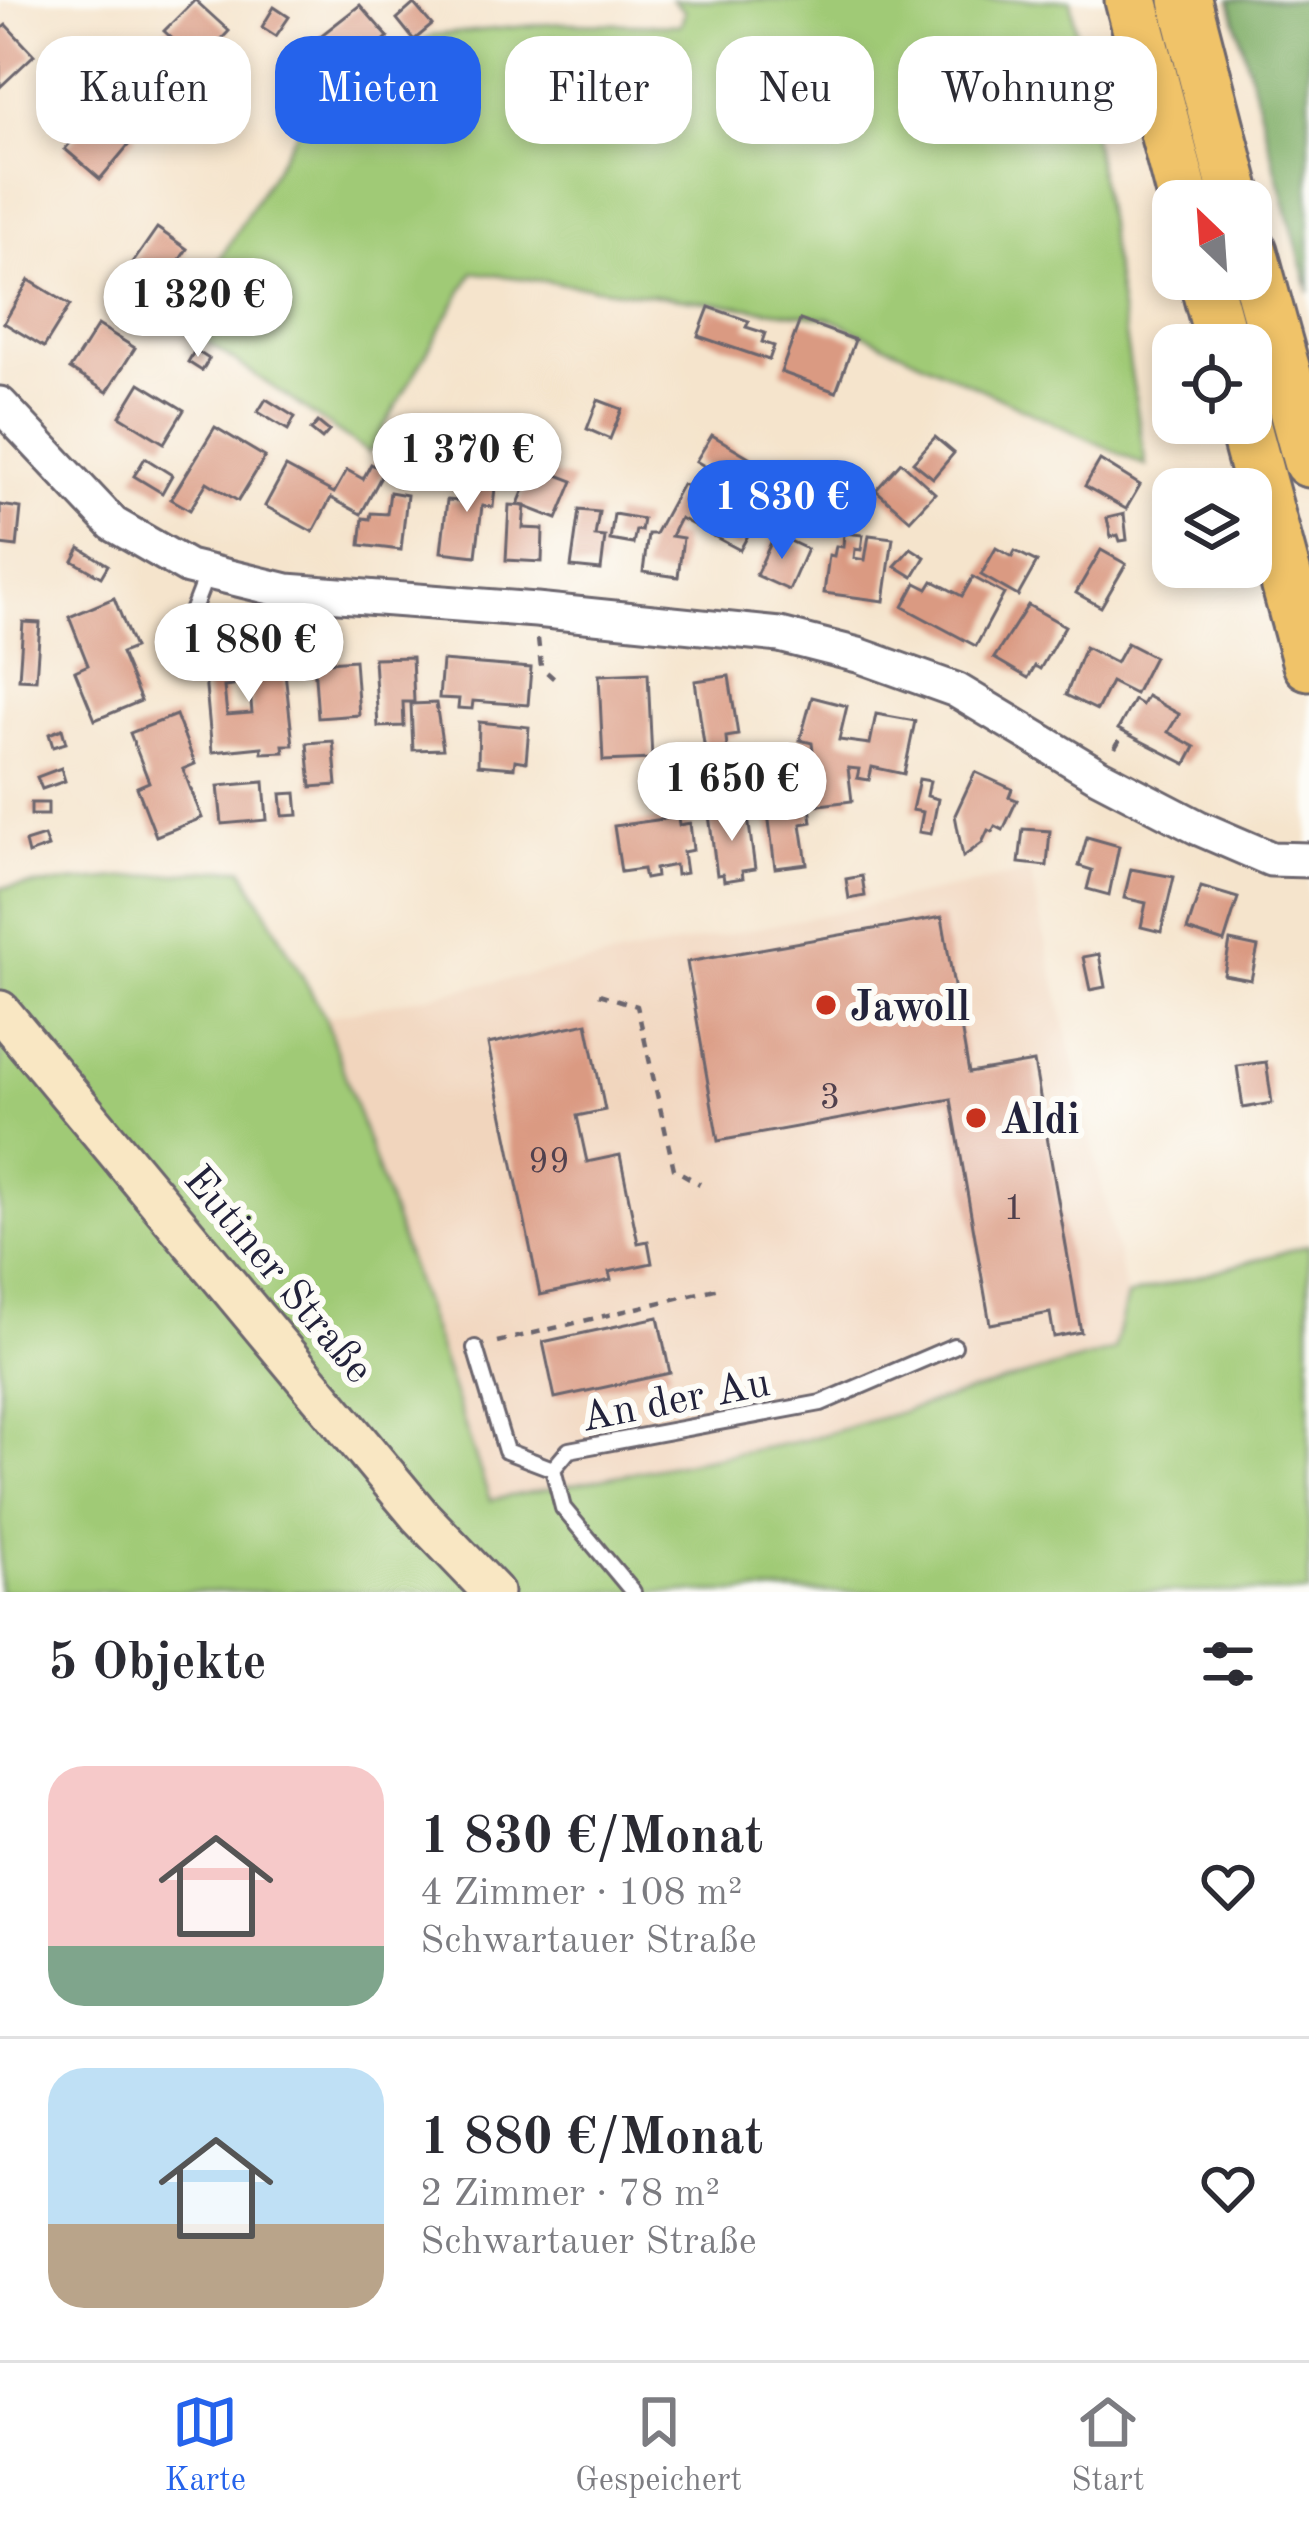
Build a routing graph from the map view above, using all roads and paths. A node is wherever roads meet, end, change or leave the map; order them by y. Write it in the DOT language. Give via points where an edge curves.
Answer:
graph roads {
  1 [pos="1131,0"];
  2 [pos="1185,0"];
  3 [pos="1178,180"];
  4 [pos="1232,180"];
  5 [pos="1265,300"];
  6 [pos="0,404"];
  7 [pos="1250,444"];
  8 [pos="1309,460"];
  9 [pos="207,573"];
  10 [pos="536,610"];
  11 [pos="1309,664"];
  12 [pos="189,672"];
  13 [pos="560,684"];
  14 [pos="1309,860"];
  15 [pos="599,994"];
  16 [pos="0,1011"];
  17 [pos="700,1184"];
  18 [pos="719,1288"];
  19 [pos="954,1346"];
  20 [pos="476,1348"];
  21 [pos="554,1468"];
  22 [pos="493,1592"];
  23 [pos="633,1592"];
  1 -- 3 [label="highway"];
  2 -- 4 [label="highway"];
  5 -- 8 [label="highway"];
  6 -- 9 [label="street" via="113,524"];
  7 -- 11 [label="highway"];
  9 -- 10 [label="street" via="286,591"];
  9 -- 12 [label="lane" via="188,622"];
  10 -- 13 [label="path" via="541,668"];
  10 -- 14 [label="street" via="780,635 858,655 956,690 1199,828 1271,859"];
  15 -- 17 [label="path" via="638,1006 674,1169"];
  16 -- 22 [label="main road, Eutiner Straße" via="405,1498"];
  18 -- 20 [label="path"];
  19 -- 21 [label="lane, An der Au" via="821,1402 569,1450"];
  20 -- 21 [label="lane" via="506,1451"];
  21 -- 23 [label="lane, An der Au" via="563,1508"];
}
